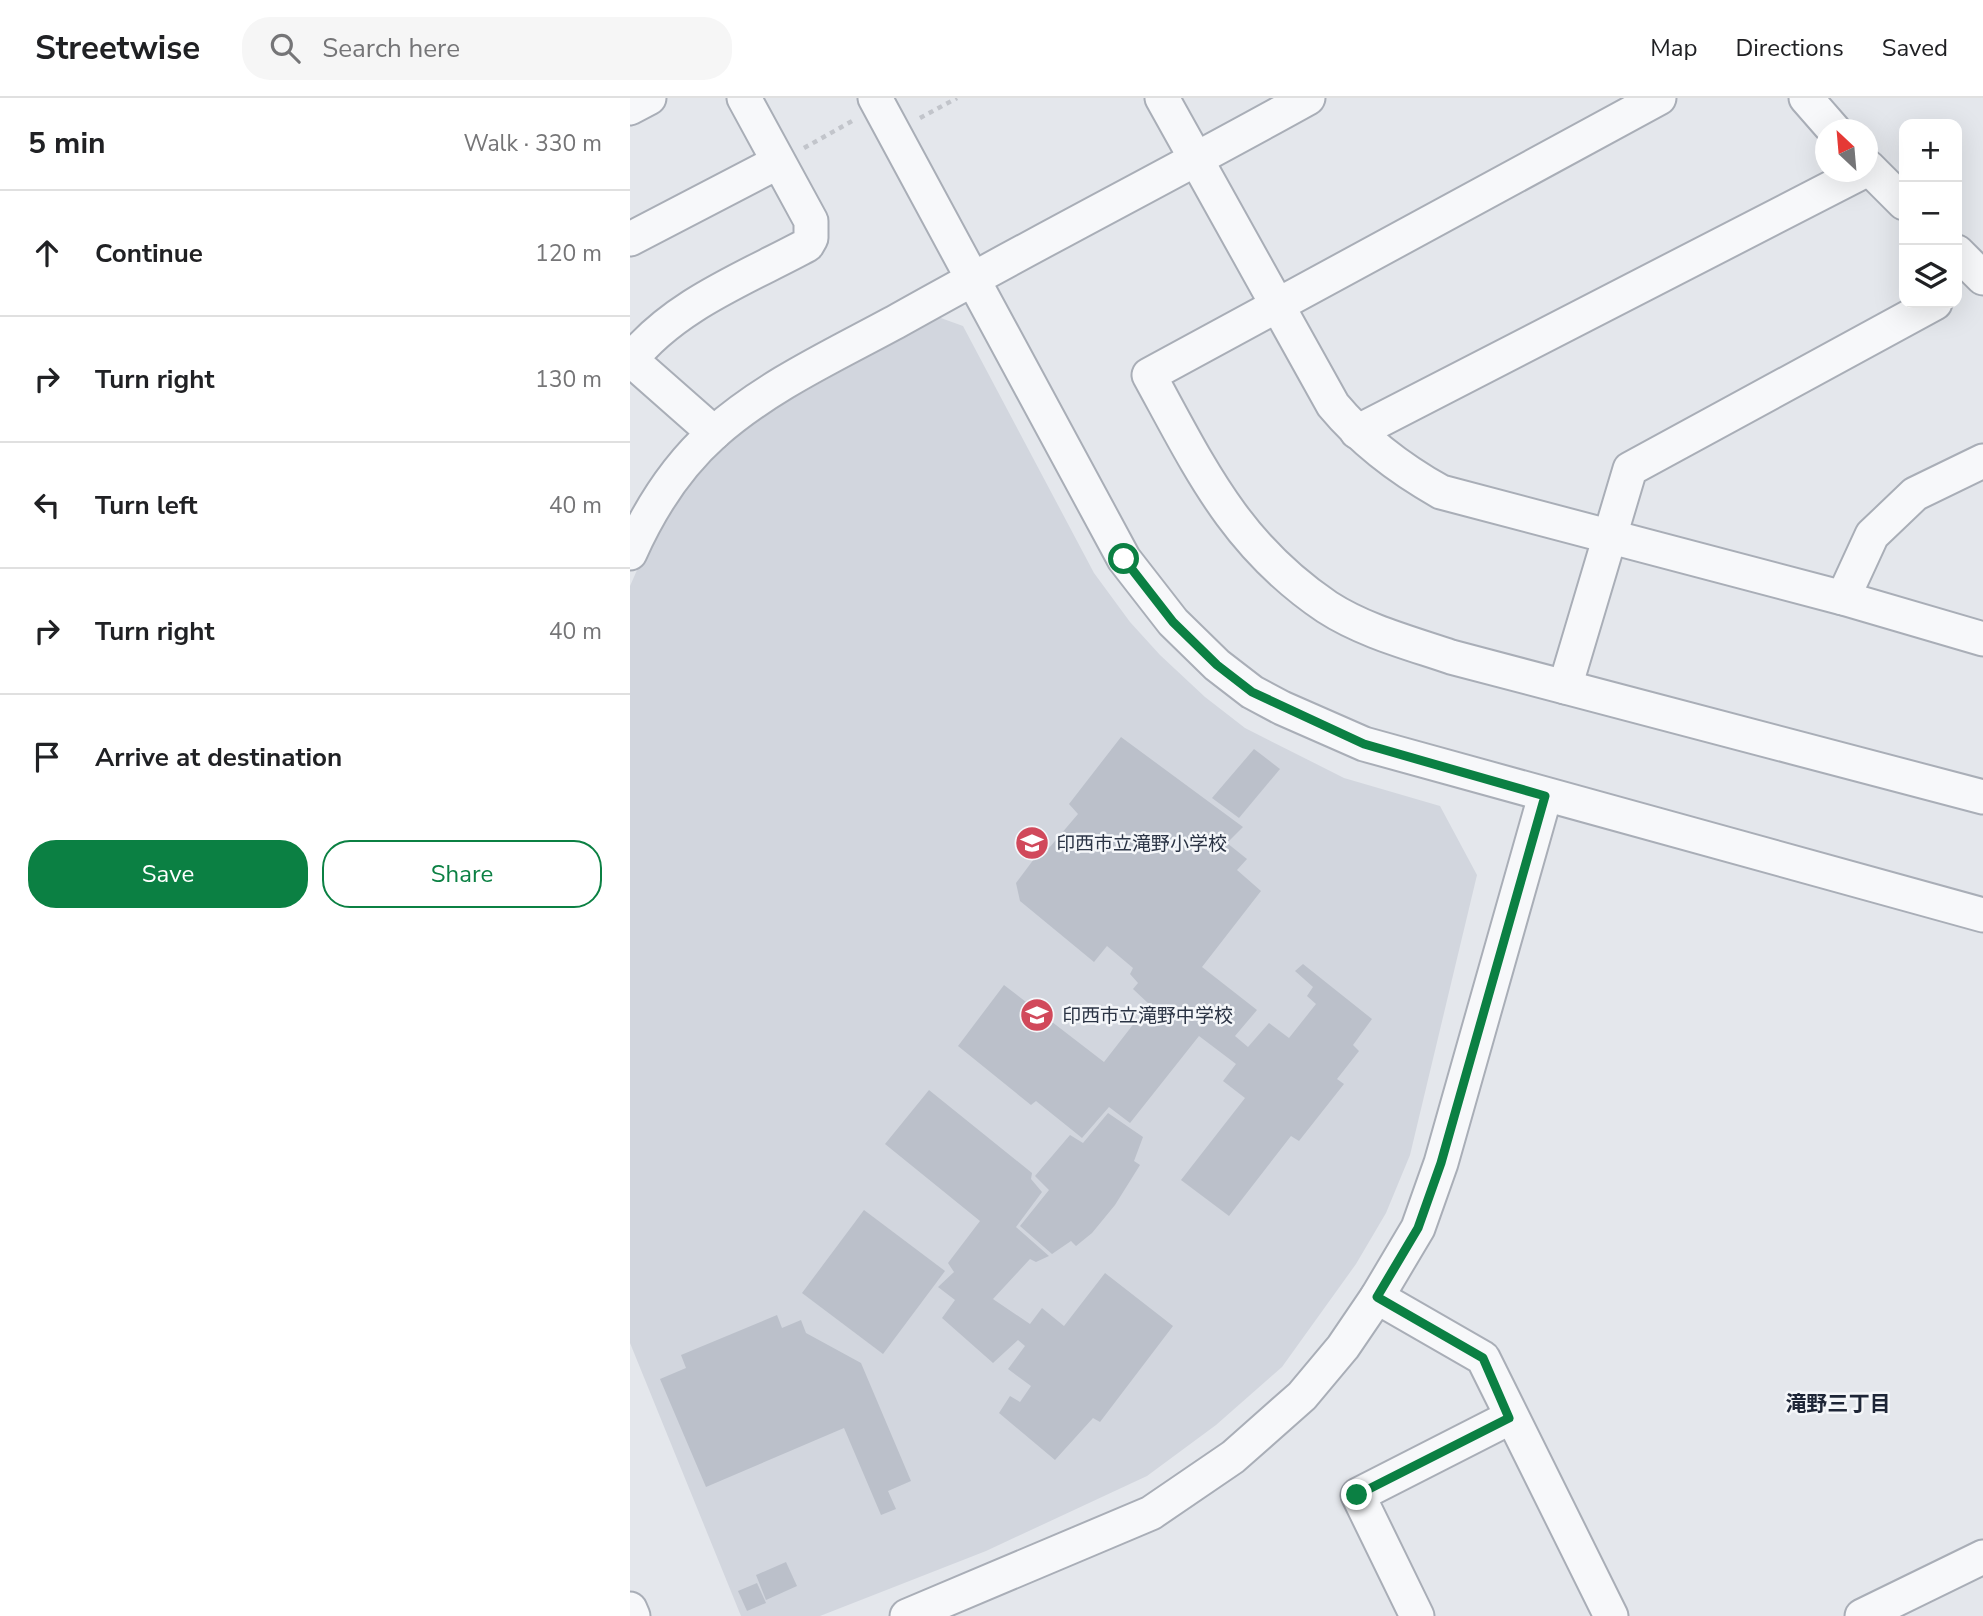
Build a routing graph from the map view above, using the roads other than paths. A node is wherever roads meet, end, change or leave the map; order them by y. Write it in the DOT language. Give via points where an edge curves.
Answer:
graph roads {
  1 [pos="649,98"];
  2 [pos="744,98"];
  3 [pos="1162,98"];
  4 [pos="1308,98"];
  5 [pos="1659,98"];
  6 [pos="1806,98"];
  7 [pos="630,108"];
  8 [pos="883,112"];
  9 [pos="1824,119"];
  10 [pos="1196,161"];
  11 [pos="778,162"];
  12 [pos="1878,177"];
  13 [pos="1843,182"];
  14 [pos="1899,197"];
  15 [pos="630,239"];
  16 [pos="1962,257"];
  17 [pos="1983,277"];
  18 [pos="974,278"];
  19 [pos="1962,288"];
  20 [pos="1280,305"];
  21 [pos="1926,308"];
  22 [pos="630,360"];
  23 [pos="1357,432"];
  24 [pos="714,433"];
  25 [pos="1983,461"];
  26 [pos="1608,537"];
  27 [pos="630,553"];
  28 [pos="1843,598"];
  29 [pos="1983,639"];
  30 [pos="1565,687"];
  31 [pos="1545,796"];
  32 [pos="1983,797"];
  33 [pos="1983,915"];
  34 [pos="1377,1297"];
  35 [pos="1509,1418"];
  36 [pos="1983,1557"];
  37 [pos="630,1609"];
  38 [pos="633,1616"];
  39 [pos="907,1616"];
  40 [pos="1417,1616"];
  41 [pos="1611,1616"];
  42 [pos="1862,1616"];
  1 -- 7 [label="street"];
  2 -- 11 [label="street"];
  3 -- 10 [label="street"];
  4 -- 10 [label="street"];
  5 -- 20 [label="street"];
  6 -- 9 [label="street"];
  8 -- 18 [label="street"];
  10 -- 18 [label="street"];
  10 -- 20 [label="street"];
  11 -- 15 [label="street"];
  11 -- 22 [label="street" via="811,221 807,246 687,309 643,343"];
  12 -- 14 [label="street"];
  13 -- 23 [label="street"];
  16 -- 17 [label="street"];
  17 -- 19 [label="street"];
  18 -- 24 [label="street" via="768,393"];
  18 -- 31 [label="street" via="1124,559 1173,622 1217,665 1252,692 1364,744"];
  20 -- 23 [label="street" via="1333,404"];
  20 -- 30 [label="street" via="1149,375 1214,495 1286,575 1329,608 1414,645"];
  21 -- 26 [label="street" via="1630,469"];
  22 -- 24 [label="street"];
  23 -- 26 [label="street" via="1407,473 1441,492"];
  24 -- 27 [label="street" via="672,478"];
  25 -- 28 [label="street" via="1915,494 1872,535"];
  26 -- 28 [label="street"];
  26 -- 30 [label="street"];
  28 -- 29 [label="street"];
  30 -- 32 [label="street"];
  31 -- 33 [label="street"];
  31 -- 34 [label="street" via="1441,1163 1418,1228"];
  34 -- 35 [label="street" via="1483,1358"];
  34 -- 39 [label="street" via="1302,1396 1233,1457 1151,1513"];
  35 -- 40 [label="street" via="1357,1495"];
  35 -- 41 [label="street"];
  36 -- 42 [label="street"];
  37 -- 38 [label="street"];
}
